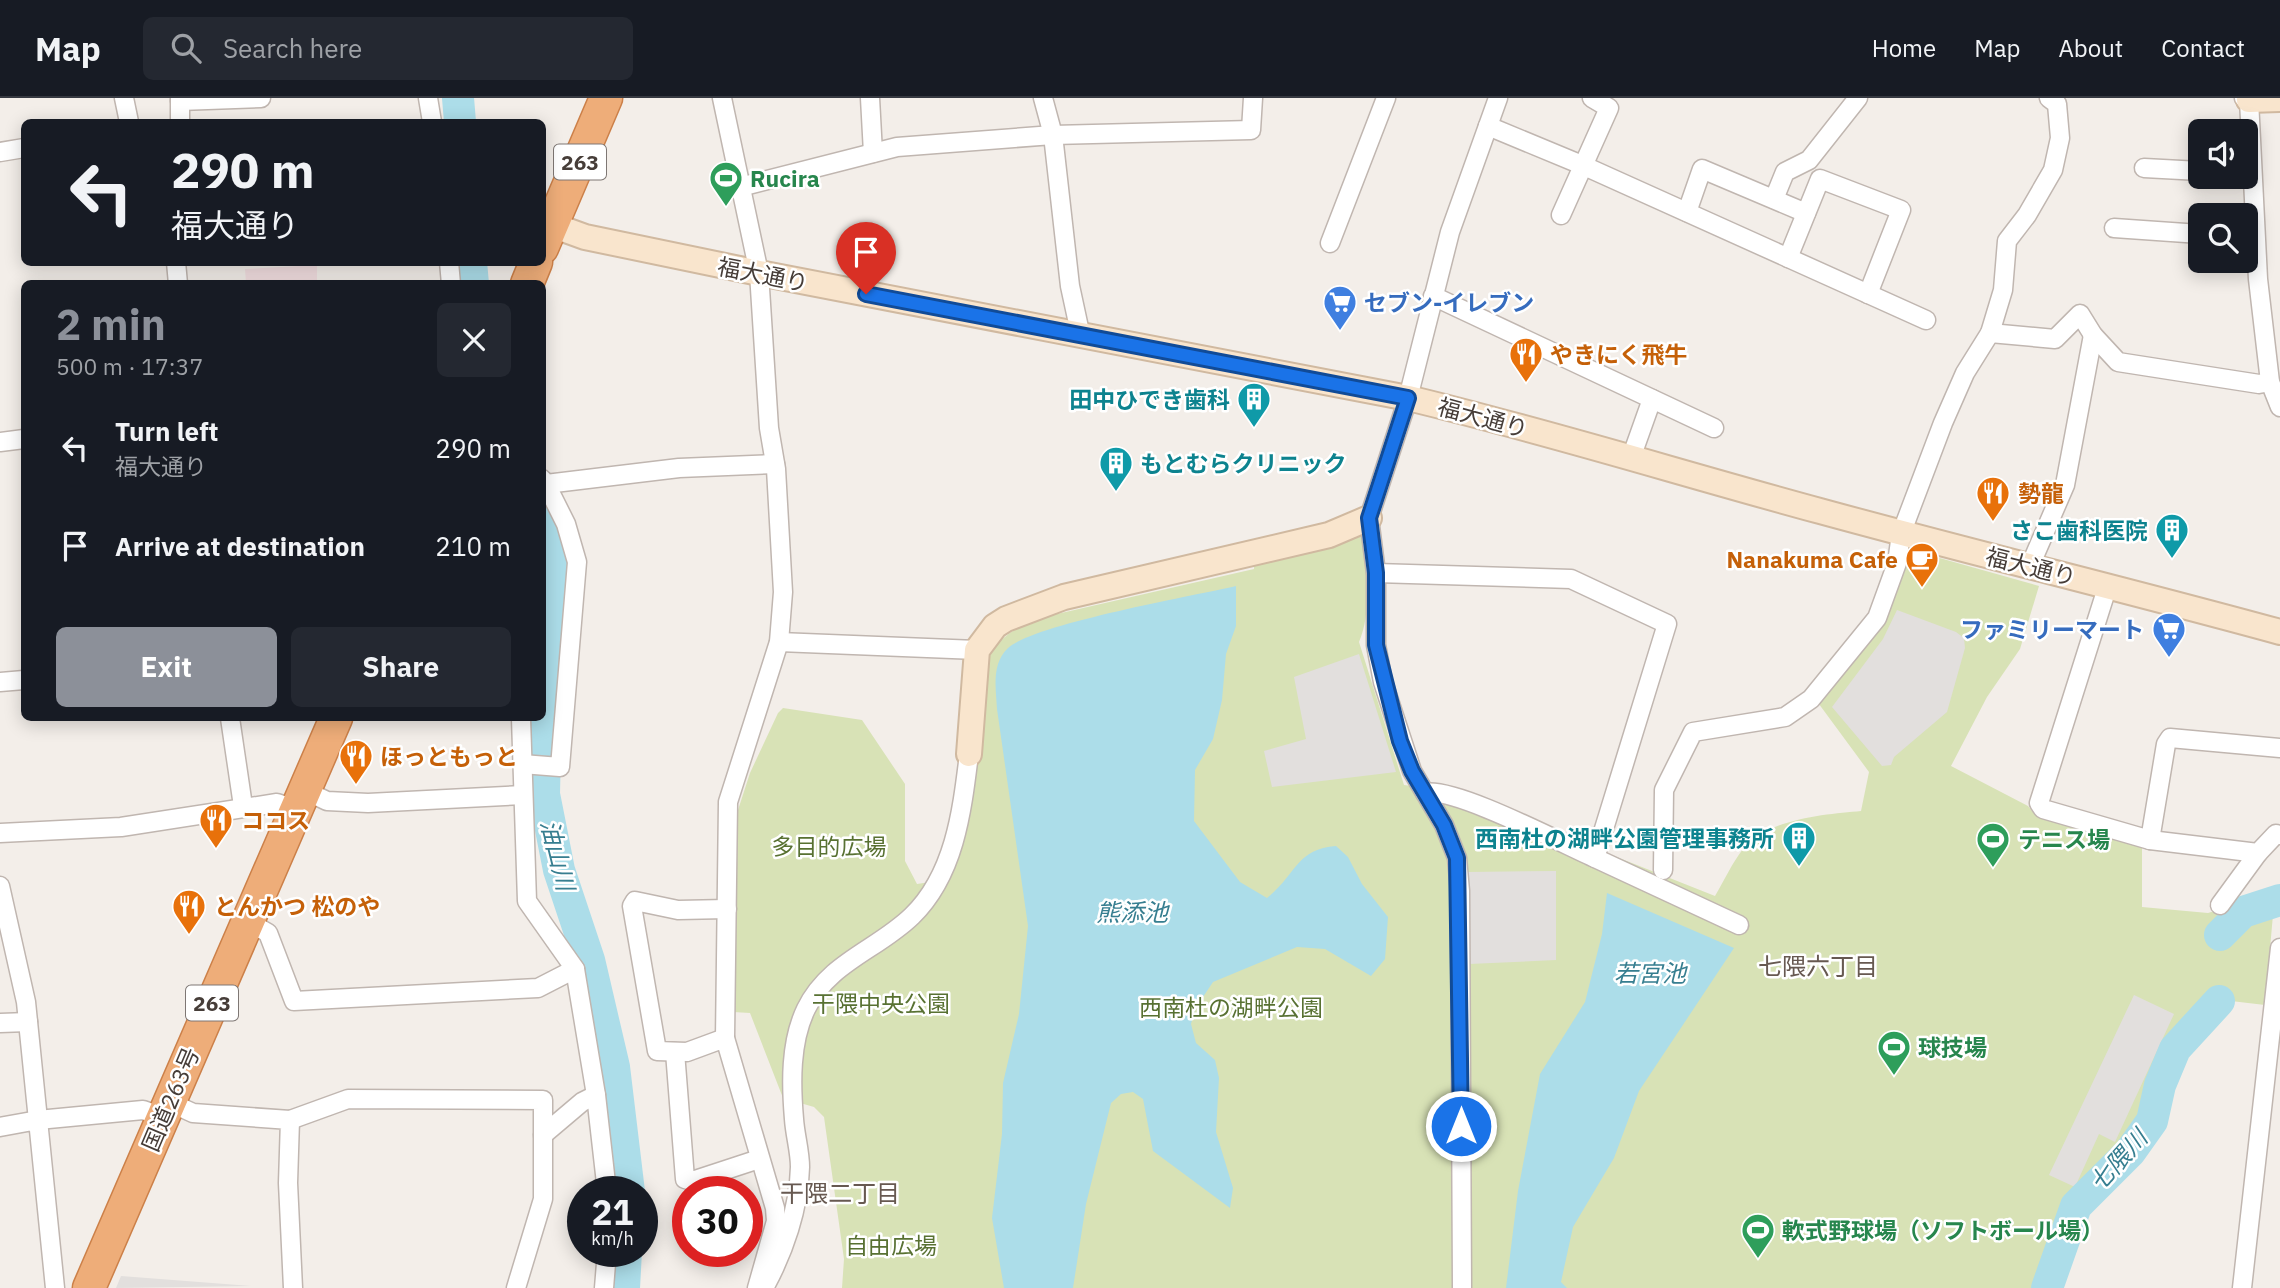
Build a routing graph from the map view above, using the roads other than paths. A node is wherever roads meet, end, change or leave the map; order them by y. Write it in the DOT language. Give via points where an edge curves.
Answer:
graph roads {
  1 [pos="124,98"];
  2 [pos="261,98"];
  3 [pos="428,98"];
  4 [pos="606,98"];
  5 [pos="722,98"];
  6 [pos="870,98"];
  7 [pos="1043,98"];
  8 [pos="1253,98"];
  9 [pos="1386,98"];
  10 [pos="1498,98"];
  11 [pos="1591,98"];
  12 [pos="1858,98"];
  13 [pos="2049,98"];
  14 [pos="2247,99"];
  15 [pos="180,100"];
  16 [pos="2280,100"];
  17 [pos="128,119"];
  18 [pos="180,119"];
  19 [pos="432,119"];
  20 [pos="2248,119"];
  21 [pos="1488,126"];
  22 [pos="1053,135"];
  23 [pos="21,148"];
  24 [pos="0,152"];
  25 [pos="873,153"];
  26 [pos="1582,165"];
  27 [pos="2144,168"];
  28 [pos="2188,170"];
  29 [pos="740,187"];
  30 [pos="1774,199"];
  31 [pos="1687,212"];
  32 [pos="1806,213"];
  33 [pos="1561,215"];
  34 [pos="2113,228"];
  35 [pos="2188,233"];
  36 [pos="547,236"];
  37 [pos="1330,243"];
  38 [pos="1788,258"];
  39 [pos="759,273"];
  40 [pos="2256,273"];
  41 [pos="1868,294"];
  42 [pos="1433,296"];
  43 [pos="1926,320"];
  44 [pos="1990,333"];
  45 [pos="2093,335"];
  46 [pos="1081,337"];
  47 [pos="2277,396"];
  48 [pos="1408,398"];
  49 [pos="1652,399"];
  50 [pos="1714,428"];
  51 [pos="21,439"];
  52 [pos="0,442"];
  53 [pos="1631,458"];
  54 [pos="775,464"];
  55 [pos="546,481"];
  56 [pos="546,485"];
  57 [pos="1369,518"];
  58 [pos="1901,534"];
  59 [pos="2030,566"];
  60 [pos="1376,573"];
  61 [pos="2108,585"];
  62 [pos="2280,632"];
  63 [pos="779,642"];
  64 [pos="977,650"];
  65 [pos="21,680"];
  66 [pos="0,681"];
  67 [pos="230,721"];
  68 [pos="335,721"];
  69 [pos="521,721"];
  70 [pos="2280,748"];
  71 [pos="969,754"];
  72 [pos="522,764"];
  73 [pos="1425,793"];
  74 [pos="523,795"];
  75 [pos="300,799"];
  76 [pos="243,806"];
  77 [pos="0,833"];
  78 [pos="2280,835"];
  79 [pos="2150,840"];
  80 [pos="2258,853"];
  81 [pos="1595,858"];
  82 [pos="1663,870"];
  83 [pos="0,886"];
  84 [pos="2220,905"];
  85 [pos="727,909"];
  86 [pos="247,921"];
  87 [pos="1739,925"];
  88 [pos="2280,948"];
  89 [pos="7,953"];
  90 [pos="575,969"];
  91 [pos="27,1022"];
  92 [pos="0,1023"];
  93 [pos="726,1038"];
  94 [pos="2275,1047"];
  95 [pos="676,1052"];
  96 [pos="597,1095"];
  97 [pos="166,1110"];
  98 [pos="38,1120"];
  99 [pos="290,1120"];
  100 [pos="0,1127"];
  101 [pos="543,1135"];
  102 [pos="759,1159"];
  103 [pos="605,1176"];
  104 [pos="606,1267"];
  105 [pos="55,1288"];
  106 [pos="89,1288"];
  107 [pos="293,1288"];
  108 [pos="516,1288"];
  109 [pos="604,1288"];
  110 [pos="757,1288"];
  111 [pos="764,1288"];
  112 [pos="1462,1288"];
  113 [pos="2242,1288"];
  1 -- 17 [label="street"];
  2 -- 15 [label="street"];
  3 -- 19 [label="street"];
  4 -- 36 [label="highway, 263"];
  5 -- 29 [label="street"];
  6 -- 25 [label="street"];
  7 -- 22 [label="street"];
  8 -- 22 [label="street" via="1251,130"];
  9 -- 37 [label="street"];
  10 -- 21 [label="street"];
  11 -- 26 [label="street" via="1609,108"];
  12 -- 30 [label="street" via="1809,160 1785,172"];
  13 -- 44 [label="street" via="2057,104 2060,138 2053,170 2007,241 2003,290"];
  14 -- 16 [label="street"];
  14 -- 20 [label="street"];
  15 -- 18 [label="street"];
  21 -- 26 [label="street"];
  21 -- 42 [label="street" via="1450,232"];
  22 -- 25 [label="street" via="897,147"];
  22 -- 46 [label="street" via="1070,286"];
  23 -- 24 [label="street"];
  25 -- 29 [label="street"];
  26 -- 31 [label="street"];
  26 -- 33 [label="street"];
  27 -- 28 [label="street"];
  29 -- 39 [label="street"];
  30 -- 31 [label="street" via="1702,170"];
  30 -- 32 [label="street"];
  31 -- 38 [label="street"];
  32 -- 38 [label="street"];
  32 -- 41 [label="street" via="1820,179 1901,210"];
  34 -- 35 [label="street"];
  36 -- 39 [label="street, 福大通り" via="585,237"];
  38 -- 41 [label="street"];
  39 -- 46 [label="street, 福大通り"];
  39 -- 54 [label="street"];
  40 -- 47 [label="street"];
  41 -- 43 [label="street"];
  42 -- 48 [label="street"];
  42 -- 49 [label="street"];
  44 -- 45 [label="street" via="2055,339 2080,314"];
  44 -- 58 [label="street" via="1965,373"];
  45 -- 47 [label="street" via="2118,362 2259,384"];
  45 -- 59 [label="street" via="2065,485"];
  46 -- 48 [label="street, 福大通り"];
  48 -- 53 [label="street, 福大通り"];
  48 -- 57 [label="street"];
  49 -- 50 [label="street"];
  49 -- 53 [label="street"];
  51 -- 52 [label="street"];
  53 -- 58 [label="street, 福大通り"];
  54 -- 55 [label="street"];
  54 -- 63 [label="street" via="783,592"];
  56 -- 72 [label="street" via="566,524 577,562 560,766"];
  57 -- 60 [label="street"];
  57 -- 64 [label="street" via="1329,535 1035,606 995,626"];
  58 -- 59 [label="street, 福大通り"];
  58 -- 82 [label="street" via="1897,563 1877,618 1811,699 1785,717 1693,732 1664,790"];
  59 -- 61 [label="street, 福大通り"];
  60 -- 73 [label="street" via="1376,645 1383,682 1400,741"];
  60 -- 81 [label="street" via="1571,579 1667,624"];
  61 -- 62 [label="street, 福大通り"];
  61 -- 79 [label="street" via="2039,803 2043,809"];
  63 -- 64 [label="street"];
  63 -- 85 [label="street" via="728,803"];
  64 -- 71 [label="street"];
  65 -- 66 [label="street"];
  67 -- 76 [label="street"];
  68 -- 75 [label="highway, 国道263号 / 263"];
  69 -- 72 [label="street"];
  70 -- 79 [label="street" via="2171,738 2166,744"];
  71 -- 111 [label="street" via="961,821 937,884 911,916 829,976 805,1010 793,1064 798,1188 792,1217"];
  72 -- 74 [label="street"];
  73 -- 81 [label="street" via="1434,791 1465,800"];
  73 -- 112 [label="street" via="1457,858 1460,891"];
  74 -- 75 [label="street" via="368,803"];
  74 -- 90 [label="street" via="527,901"];
  75 -- 76 [label="street"];
  75 -- 86 [label="highway, 国道263号 / 263"];
  76 -- 77 [label="street" via="121,827"];
  78 -- 80 [label="street"];
  79 -- 80 [label="street"];
  80 -- 84 [label="street"];
  81 -- 87 [label="street"];
  83 -- 89 [label="street"];
  85 -- 93 [label="street"];
  85 -- 95 [label="street" via="689,911 635,901 632,906 657,1051"];
  86 -- 90 [label="street" via="268,933 294,1001 538,988"];
  86 -- 97 [label="highway, 国道263号 / 263"];
  88 -- 94 [label="street"];
  89 -- 91 [label="street"];
  90 -- 96 [label="street"];
  91 -- 92 [label="street"];
  91 -- 98 [label="street"];
  93 -- 95 [label="street"];
  93 -- 102 [label="street"];
  94 -- 113 [label="street"];
  95 -- 102 [label="street" via="685,1179 692,1181"];
  96 -- 101 [label="street"];
  96 -- 103 [label="street"];
  97 -- 98 [label="street"];
  97 -- 99 [label="street"];
  97 -- 106 [label="highway, 国道263号 / 263"];
  98 -- 100 [label="street"];
  98 -- 105 [label="street"];
  99 -- 101 [label="street" via="348,1099 543,1100"];
  99 -- 107 [label="street"];
  101 -- 108 [label="street" via="543,1199"];
  102 -- 110 [label="street" via="776,1221"];
  104 -- 109 [label="street"];
}
